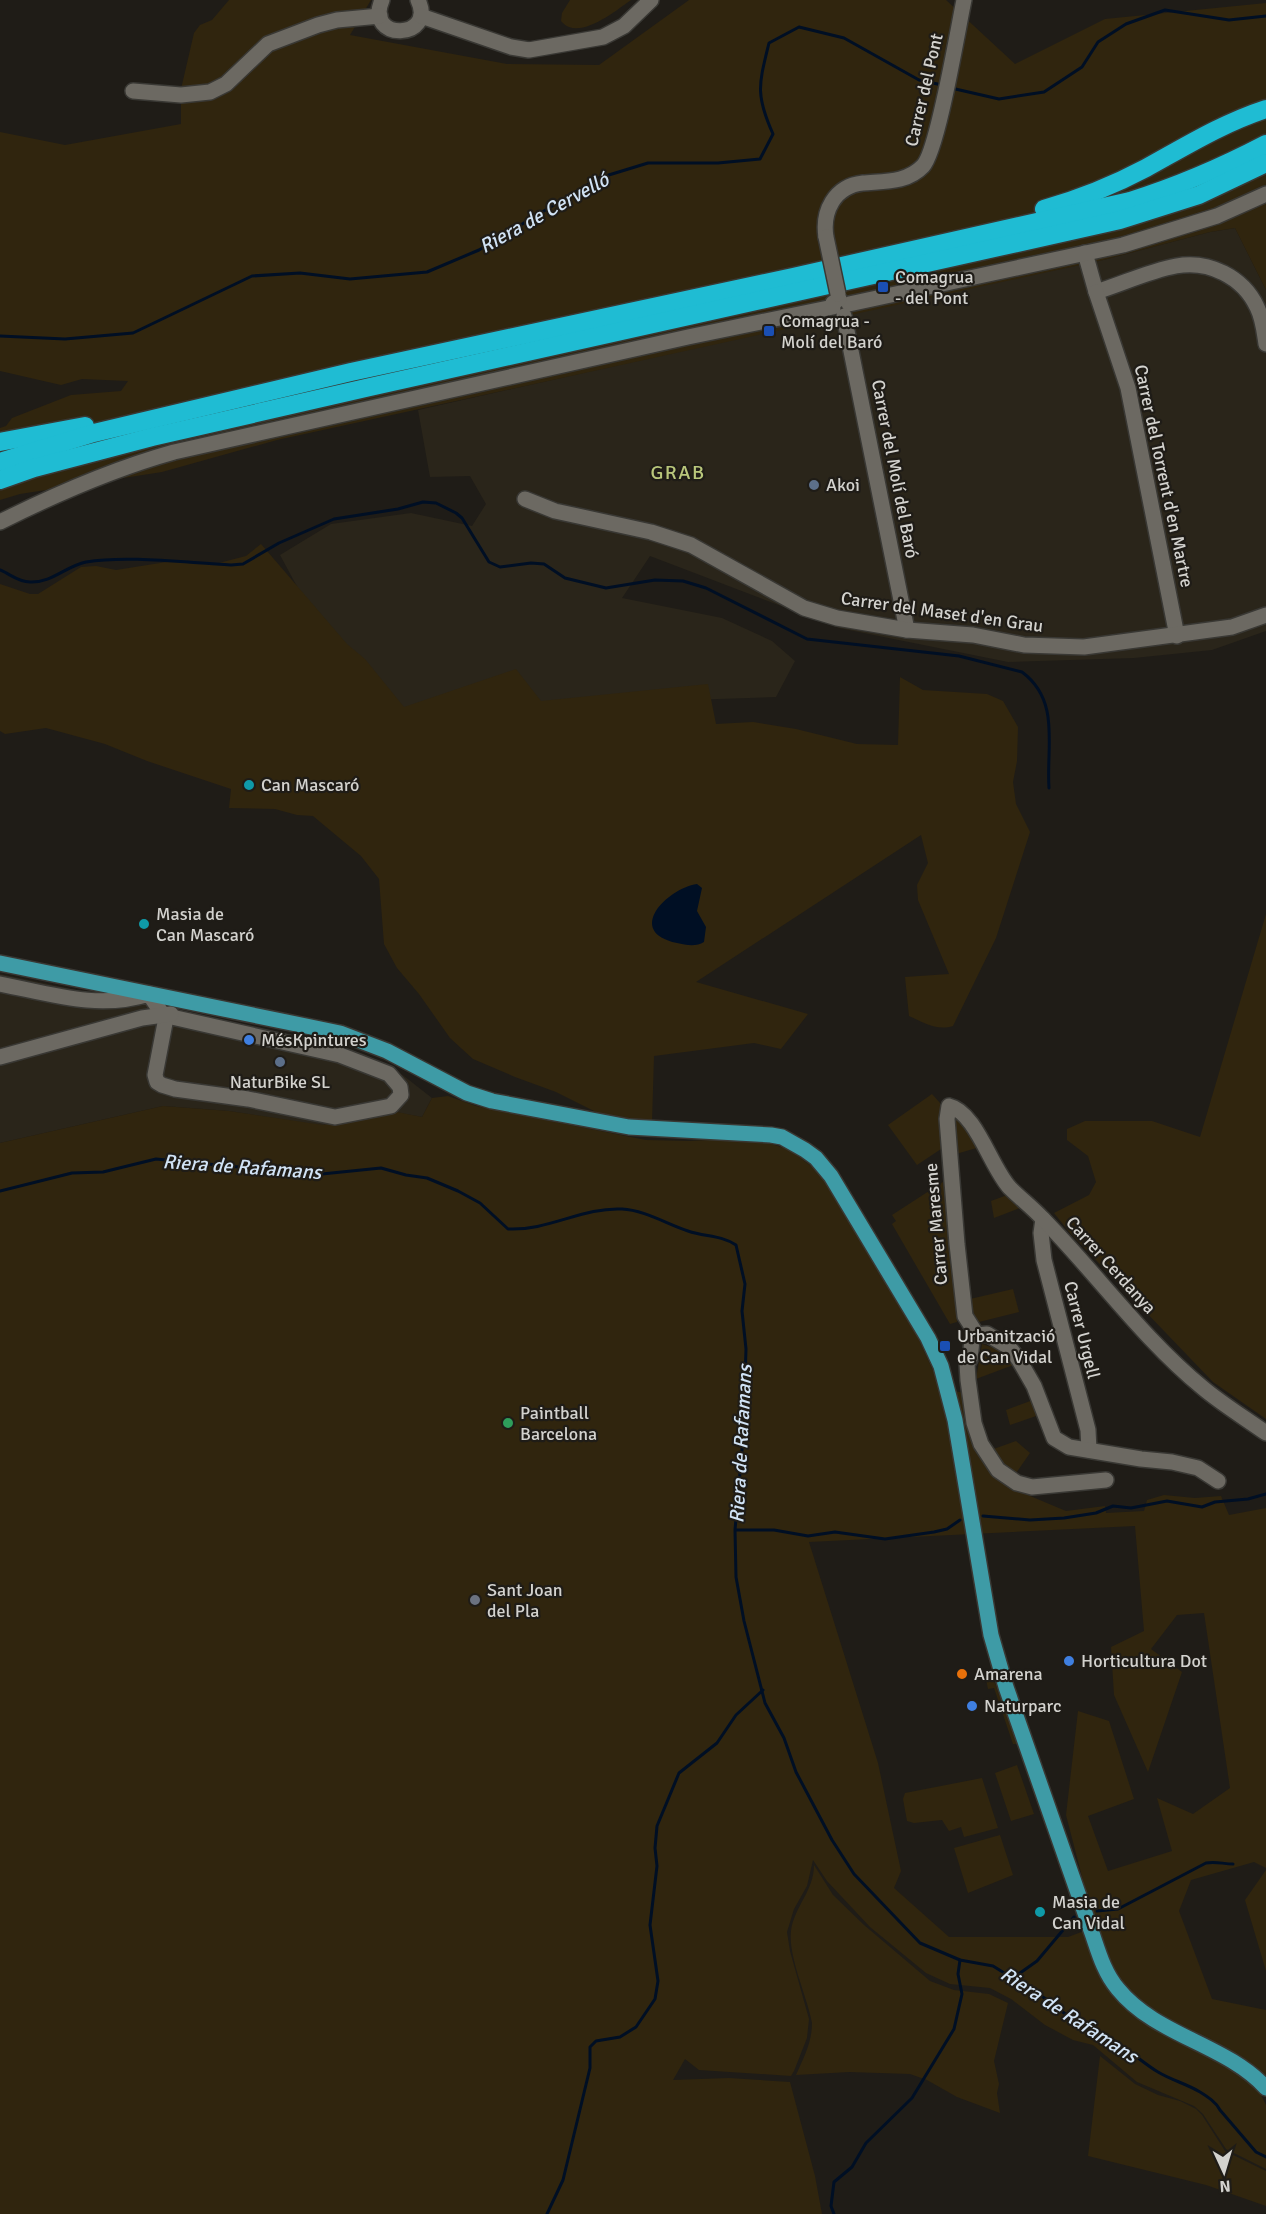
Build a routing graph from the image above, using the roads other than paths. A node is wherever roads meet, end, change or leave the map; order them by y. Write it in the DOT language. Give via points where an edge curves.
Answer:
graph roads {
  1 [pos="418,0"];
  2 [pos="651,0"];
  3 [pos="964,0"];
  4 [pos="380,5"];
  5 [pos="421,16"];
  6 [pos="133,91"];
  7 [pos="1266,109"];
  8 [pos="1266,144"];
  9 [pos="1266,163"];
  10 [pos="1266,194"];
  11 [pos="969,238"];
  12 [pos="1084,254"];
  13 [pos="1096,292"];
  14 [pos="841,304"];
  15 [pos="1266,344"];
  16 [pos="173,415"];
  17 [pos="0,442"];
  18 [pos="0,462"];
  19 [pos="0,480"];
  20 [pos="525,499"];
  21 [pos="0,522"];
  22 [pos="1266,615"];
  23 [pos="907,630"];
  24 [pos="1177,636"];
  25 [pos="0,963"];
  26 [pos="0,984"];
  27 [pos="149,994"];
  28 [pos="79,1000"];
  29 [pos="217,1007"];
  30 [pos="163,1015"];
  31 [pos="97,1031"];
  32 [pos="0,1057"];
  33 [pos="949,1106"];
  34 [pos="1043,1219"];
  35 [pos="974,1342"];
  36 [pos="968,1364"];
  37 [pos="968,1385"];
  38 [pos="947,1386"];
  39 [pos="1266,1433"];
  40 [pos="1089,1450"];
  41 [pos="1106,1480"];
  42 [pos="1218,1481"];
  43 [pos="1266,2088"];
  1 -- 5 [label="street"];
  2 -- 5 [label="street" via="624,26 603,37 529,50"];
  3 -- 14 [label="street, Carrer del Pont, bridge" via="926,163 915,172 888,182 853,185 833,200 826,213 826,237"];
  4 -- 5 [label="street" via="387,28 400,32 413,28"];
  4 -- 6 [label="street" via="268,44 226,84 210,92 181,95"];
  7 -- 11 [label="highway" via="1226,124 1105,187"];
  8 -- 11 [label="highway" via="1161,192"];
  9 -- 19 [label="highway" via="1199,195 1120,220 370,387 152,438"];
  10 -- 12 [label="street" via="1180,229"];
  11 -- 16 [label="highway" via="351,372"];
  12 -- 13 [label="street"];
  12 -- 14 [label="street"];
  13 -- 15 [label="street" via="1173,266 1213,268 1235,279 1252,297 1262,320"];
  13 -- 24 [label="street, Carrer del Torrent d'en Martre" via="1128,387"];
  14 -- 21 [label="street" via="174,452 89,481"];
  14 -- 23 [label="street, Carrer del Molí del Baró"];
  16 -- 17 [label="highway"];
  16 -- 18 [label="highway" via="94,433"];
  20 -- 23 [label="street, Carrer del Maset d'en Grau" via="555,511 692,545 804,608"];
  22 -- 24 [label="street, Carrer del Maset d'en Grau" via="1233,627"];
  23 -- 24 [label="street, Carrer del Maset d'en Grau" via="1061,648"];
  25 -- 27 [label="main road"];
  26 -- 28 [label="street"];
  27 -- 28 [label="street" via="109,1002"];
  27 -- 29 [label="main road"];
  27 -- 30 [label="street"];
  28 -- 31 [label="street" via="101,1011"];
  29 -- 30 [label="street"];
  29 -- 38 [label="main road" via="353,1036 467,1093 492,1101 629,1127 748,1132 792,1141 816,1158 843,1193 928,1338"];
  30 -- 30 [label="street" via="340,1055 389,1074 400,1087 401,1095 392,1106 334,1117 162,1085 155,1076 165,1023"];
  30 -- 31 [label="street"];
  31 -- 32 [label="street"];
  33 -- 34 [label="street, Carrer Cerdanya" via="969,1120 1002,1178"];
  33 -- 35 [label="street, Carrer Maresme" via="957,1244 965,1317"];
  34 -- 39 [label="street, Carrer Cerdanya" via="1202,1388"];
  34 -- 40 [label="street, Carrer Urgell" via="1044,1260 1088,1430"];
  35 -- 36 [label="street"];
  35 -- 40 [label="street" via="992,1335 1009,1347 1034,1386 1054,1438"];
  36 -- 37 [label="street"];
  36 -- 38 [label="street"];
  37 -- 38 [label="street"];
  37 -- 41 [label="street" via="981,1444 992,1463 1007,1477 1032,1487"];
  38 -- 43 [label="main road" via="991,1635 1107,1972 1132,2004 1239,2067"];
  40 -- 42 [label="street" via="1198,1468"];
}
